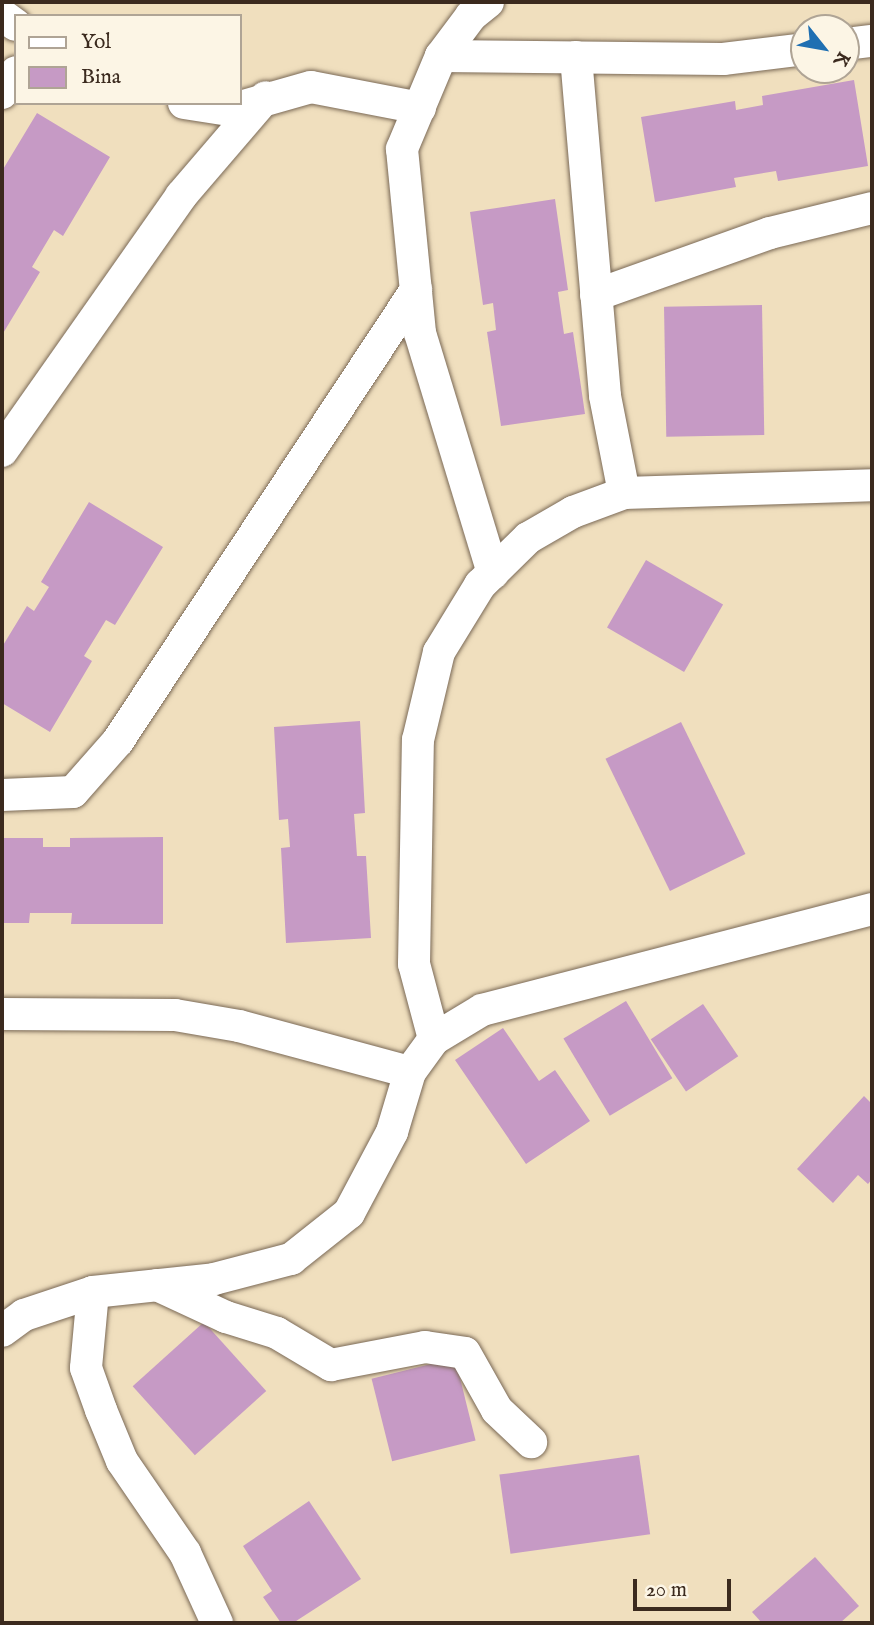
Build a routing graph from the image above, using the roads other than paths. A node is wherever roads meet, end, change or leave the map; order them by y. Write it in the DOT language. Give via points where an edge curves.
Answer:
graph roads {
  1 [pos="488,2"];
  2 [pos="790,51"];
  3 [pos="442,56"];
  4 [pos="576,57"];
  5 [pos="14,75"];
  6 [pos="2,93"];
  7 [pos="266,97"];
  8 [pos="197,105"];
  9 [pos="420,108"];
  10 [pos="872,208"];
  11 [pos="416,290"];
  12 [pos="596,295"];
  13 [pos="2,452"];
  14 [pos="872,485"];
  15 [pos="624,493"];
  16 [pos="493,573"];
  17 [pos="2,795"];
  18 [pos="872,909"];
  19 [pos="2,1013"];
  20 [pos="433,1039"];
  21 [pos="410,1072"];
  22 [pos="157,1285"];
  23 [pos="93,1292"];
  24 [pos="2,1331"];
  25 [pos="531,1442"];
  26 [pos="217,1623"];
  1 -- 3 [label="street" via="471,16"];
  2 -- 4 [label="street" via="723,59"];
  3 -- 4 [label="street"];
  3 -- 9 [label="street"];
  4 -- 12 [label="street"];
  5 -- 6 [label="street"];
  7 -- 8 [label="street" via="230,110"];
  7 -- 9 [label="street" via="311,87"];
  7 -- 13 [label="street" via="181,196"];
  9 -- 11 [label="street" via="402,149"];
  10 -- 12 [label="street" via="770,233"];
  11 -- 16 [label="street" via="420,333"];
  11 -- 17 [label="street" via="118,741 73,792"];
  12 -- 15 [label="street" via="605,396"];
  14 -- 15 [label="street"];
  15 -- 16 [label="street" via="573,512 528,538"];
  16 -- 20 [label="street" via="480,585 439,652 418,740 414,964"];
  18 -- 20 [label="street" via="482,1010"];
  19 -- 21 [label="street" via="175,1015 239,1026"];
  20 -- 21 [label="street"];
  21 -- 22 [label="street" via="392,1132 349,1213 292,1259 214,1279"];
  22 -- 23 [label="street"];
  22 -- 25 [label="street" via="226,1317 277,1333 331,1365 425,1347 466,1353 497,1410"];
  23 -- 24 [label="street" via="24,1315"];
  23 -- 26 [label="street" via="86,1368 89,1379 122,1461 185,1553"];
}
